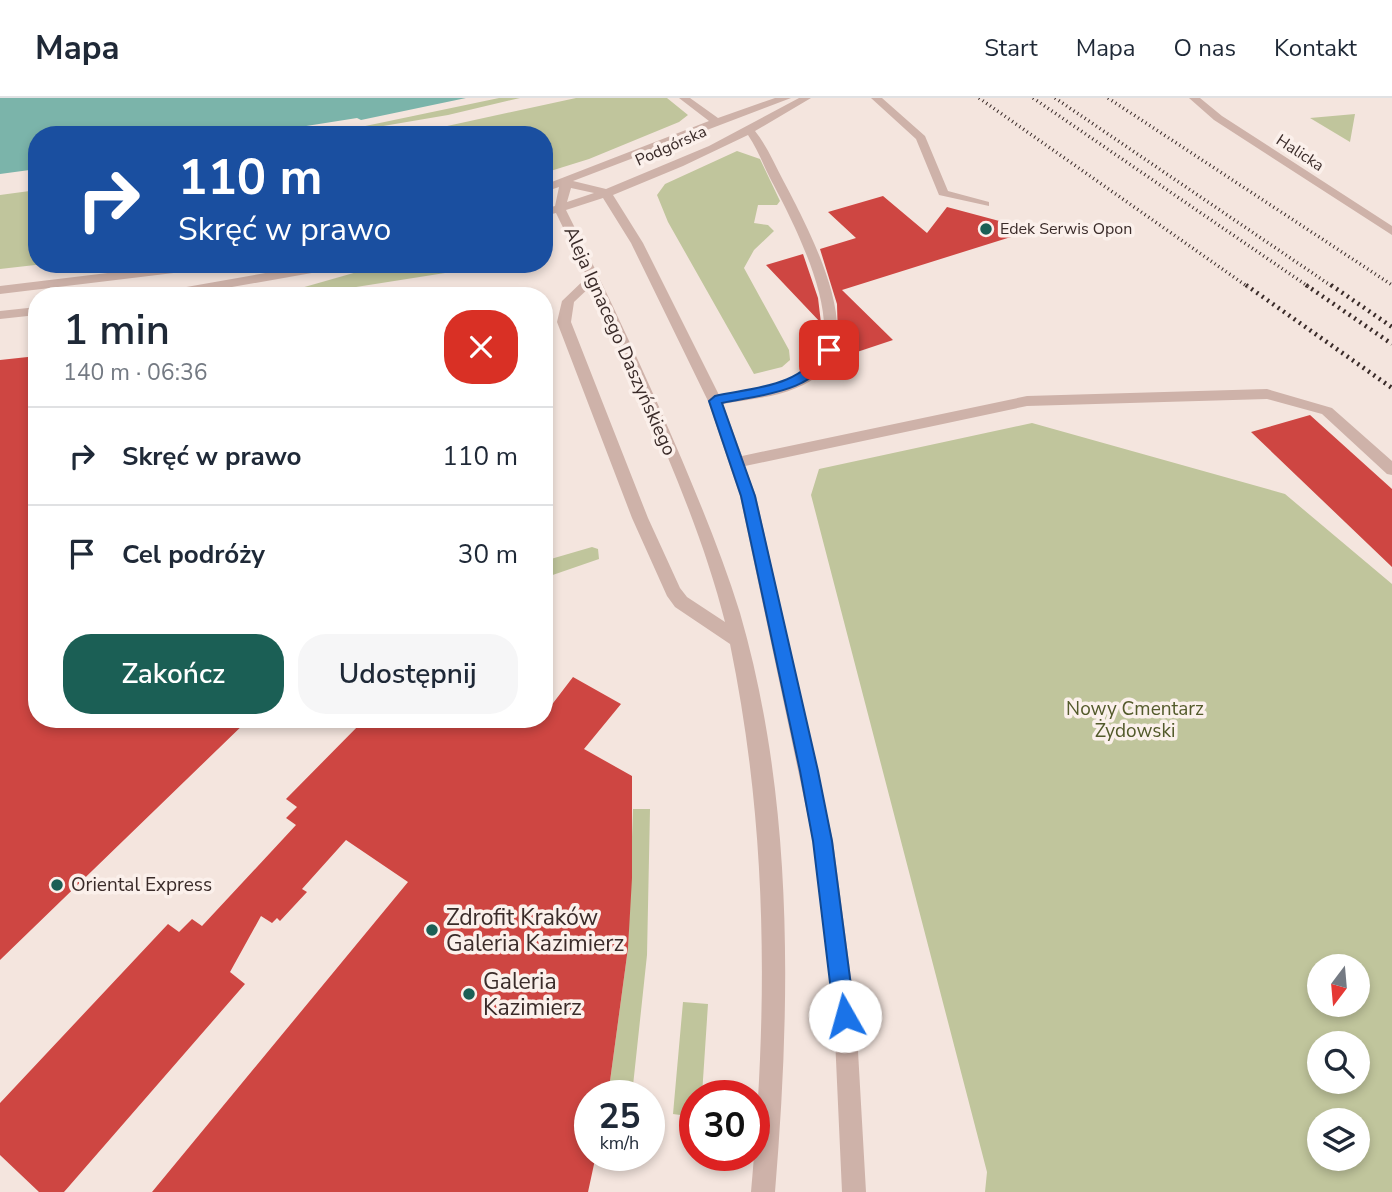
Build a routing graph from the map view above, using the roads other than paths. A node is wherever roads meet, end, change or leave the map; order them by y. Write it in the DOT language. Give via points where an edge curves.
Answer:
graph roads {
  1 [pos="684,98"];
  2 [pos="786,98"];
  3 [pos="806,98"];
  4 [pos="876,98"];
  5 [pos="1194,98"];
  6 [pos="718,122"];
  7 [pos="749,130"];
  8 [pos="566,183"];
  9 [pos="553,187"];
  10 [pos="606,193"];
  11 [pos="985,204"];
  12 [pos="559,209"];
  13 [pos="553,211"];
  14 [pos="1392,232"];
  15 [pos="141,273"];
  16 [pos="289,273"];
  17 [pos="594,277"];
  18 [pos="209,287"];
  19 [pos="0,290"];
  20 [pos="28,312"];
  21 [pos="0,315"];
  22 [pos="715,401"];
  23 [pos="738,462"];
  24 [pos="1392,470"];
  25 [pos="738,640"];
  26 [pos="763,1192"];
  27 [pos="854,1192"];
  1 -- 6 [label="street"];
  2 -- 6 [label="street, Podgórska"];
  3 -- 7 [label="street, Podgórska"];
  4 -- 11 [label="street" via="921,138 943,193"];
  5 -- 14 [label="street, Halicka"];
  6 -- 8 [label="street, Podgórska"];
  7 -- 10 [label="street, Podgórska"];
  7 -- 22 [label="street" via="824,281 831,321 829,350 821,366 794,383"];
  8 -- 9 [label="street, Podgórska"];
  8 -- 10 [label="street"];
  8 -- 12 [label="street, Aleja Ignacego Daszyńskiego"];
  10 -- 12 [label="street, Podgórska"];
  10 -- 22 [label="street"];
  12 -- 13 [label="street, Podgórska"];
  12 -- 17 [label="street, Aleja Ignacego Daszyńskiego"];
  15 -- 19 [label="street"];
  16 -- 18 [label="street"];
  17 -- 25 [label="street, Aleja Ignacego Daszyńskiego" via="699,518"];
  17 -- 25 [label="street" via="568,301 564,321 640,518 660,568 681,602"];
  20 -- 21 [label="street"];
  22 -- 23 [label="street"];
  23 -- 24 [label="street" via="1027,401 1267,394 1327,411"];
  23 -- 27 [label="street" via="822,841 845,1016"];
  25 -- 26 [label="street, Aleja Ignacego Daszyńskiego" via="761,768 771,879 773,1033"];
}
